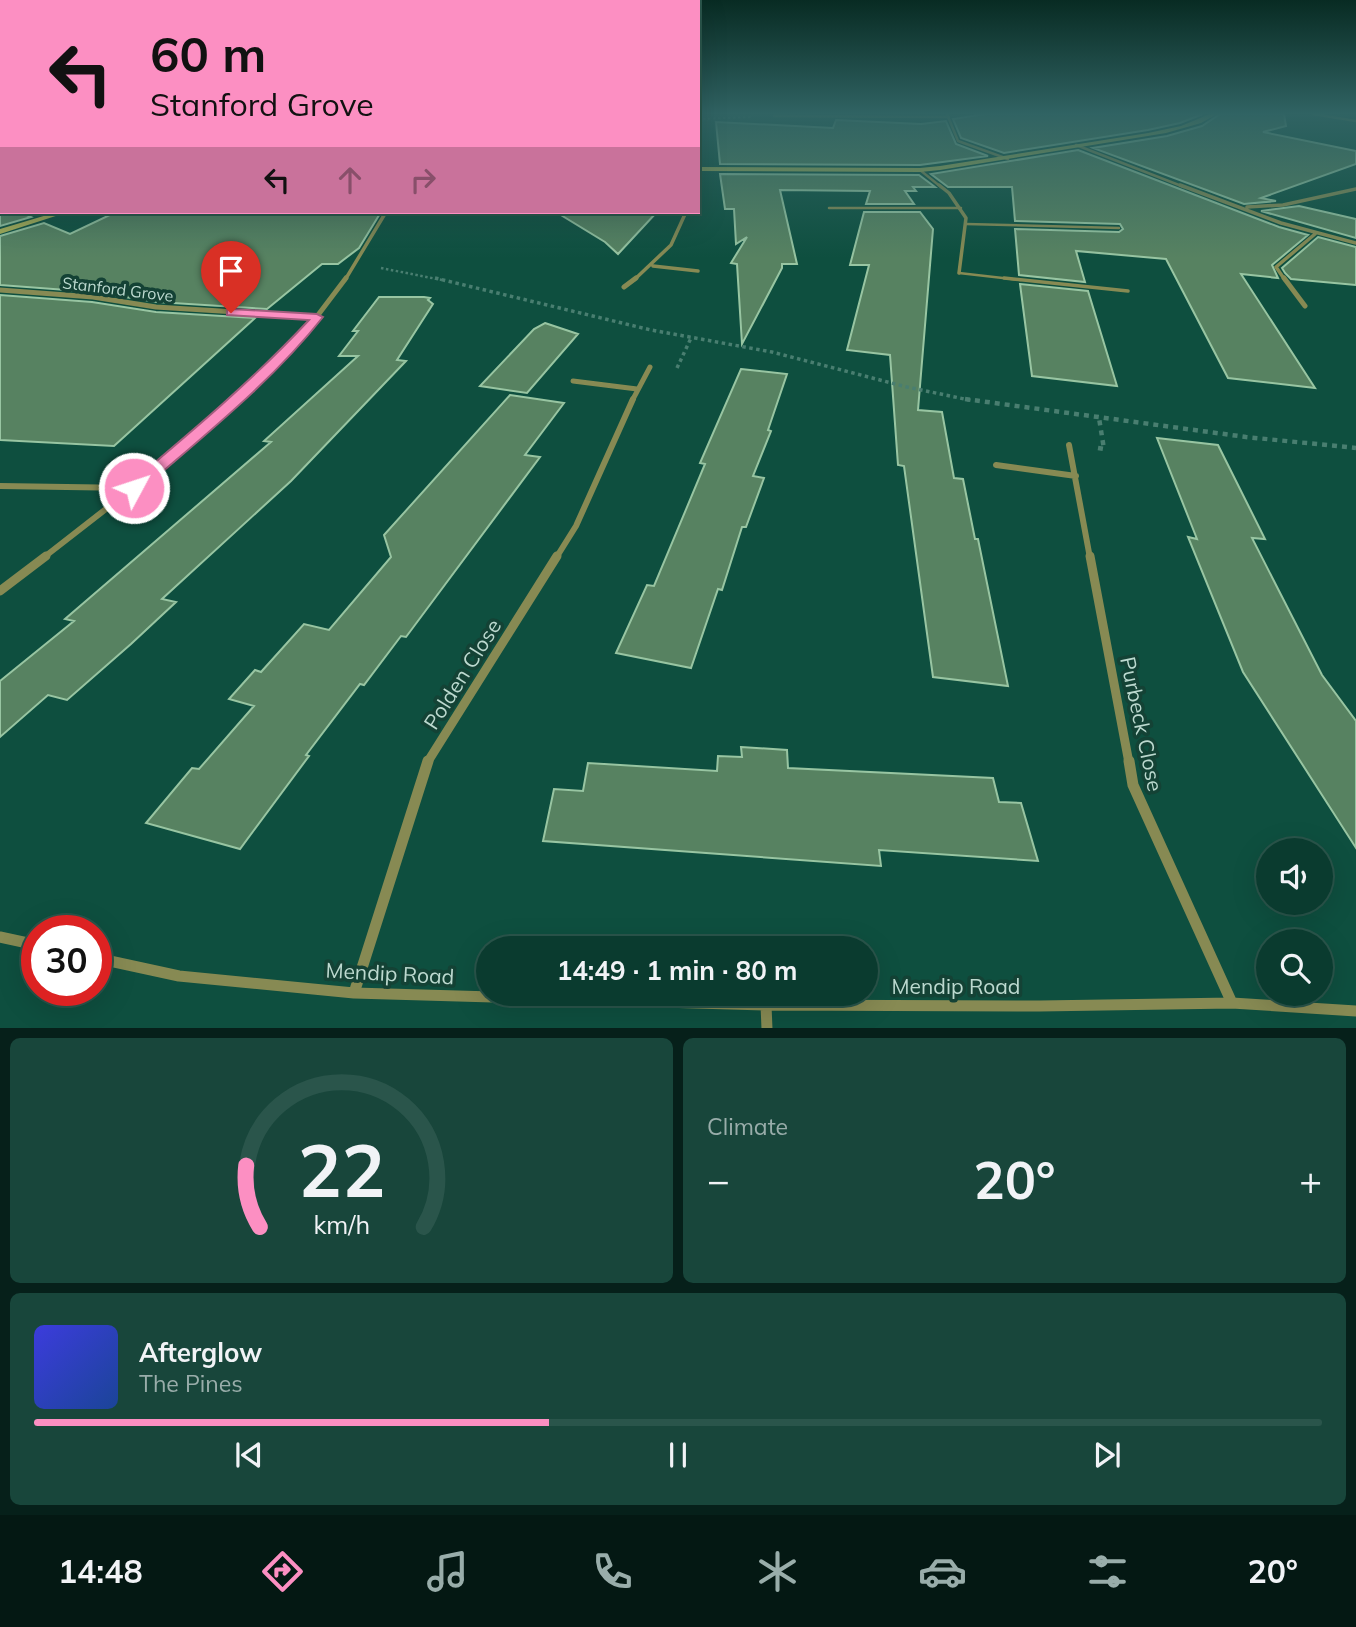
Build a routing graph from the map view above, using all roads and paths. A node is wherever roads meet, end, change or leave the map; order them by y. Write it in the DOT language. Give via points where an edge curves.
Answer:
graph roads {
  1 [pos="984,162"];
  2 [pos="1130,162"];
  3 [pos="700,169"];
  4 [pos="920,170"];
  5 [pos="1355,190"];
  6 [pos="830,208"];
  7 [pos="961,208"];
  8 [pos="1242,208"];
  9 [pos="58,214"];
  10 [pos="385,214"];
  11 [pos="686,214"];
  12 [pos="966,224"];
  13 [pos="1119,228"];
  14 [pos="0,232"];
  15 [pos="1315,234"];
  16 [pos="1356,243"];
  17 [pos="356,265"];
  18 [pos="653,265"];
  19 [pos="698,271"];
  20 [pos="959,273"];
  21 [pos="625,287"];
  22 [pos="0,290"];
  23 [pos="1128,291"];
  24 [pos="1305,306"];
  25 [pos="317,317"];
  26 [pos="650,367"];
  27 [pos="573,380"];
  28 [pos="637,389"];
  29 [pos="1069,445"];
  30 [pos="1356,448"];
  31 [pos="996,465"];
  32 [pos="1076,476"];
  33 [pos="0,486"];
  34 [pos="134,488"];
  35 [pos="0,591"];
  36 [pos="0,937"];
  37 [pos="21,942"];
  38 [pos="112,961"];
  39 [pos="354,993"];
  40 [pos="476,997"];
  41 [pos="1232,1003"];
  42 [pos="878,1005"];
  43 [pos="766,1006"];
  44 [pos="1356,1011"];
  45 [pos="767,1028"];
  1 -- 4 [label="street"];
  2 -- 8 [label="street"];
  3 -- 4 [label="street"];
  4 -- 7 [label="street"];
  5 -- 8 [label="street"];
  6 -- 7 [label="lane"];
  7 -- 12 [label="street"];
  8 -- 15 [label="street"];
  9 -- 14 [label="street"];
  10 -- 17 [label="street"];
  11 -- 18 [label="street" via="684,225"];
  12 -- 13 [label="lane"];
  12 -- 20 [label="street"];
  15 -- 16 [label="street"];
  15 -- 24 [label="street" via="1276,267"];
  17 -- 25 [label="street"];
  17 -- 30 [label="path" via="418,273 585,316 772,352 976,401"];
  18 -- 19 [label="street"];
  18 -- 21 [label="street"];
  20 -- 23 [label="lane"];
  22 -- 25 [label="street, Stanford Grove" via="156,307"];
  25 -- 34 [label="street" via="227,409"];
  26 -- 28 [label="street, Polden Close"];
  27 -- 28 [label="street"];
  28 -- 39 [label="street, Polden Close" via="576,526 424,767"];
  29 -- 32 [label="street, Purbeck Close"];
  31 -- 32 [label="street"];
  32 -- 41 [label="street, Purbeck Close" via="1133,785"];
  33 -- 34 [label="street"];
  34 -- 35 [label="street"];
  36 -- 37 [label="street"];
  38 -- 39 [label="street, Mendip Road" via="180,976"];
  39 -- 40 [label="street, Mendip Road"];
  41 -- 42 [label="street, Mendip Road"];
  41 -- 44 [label="street, Mendip Road"];
  43 -- 45 [label="street"];
}
